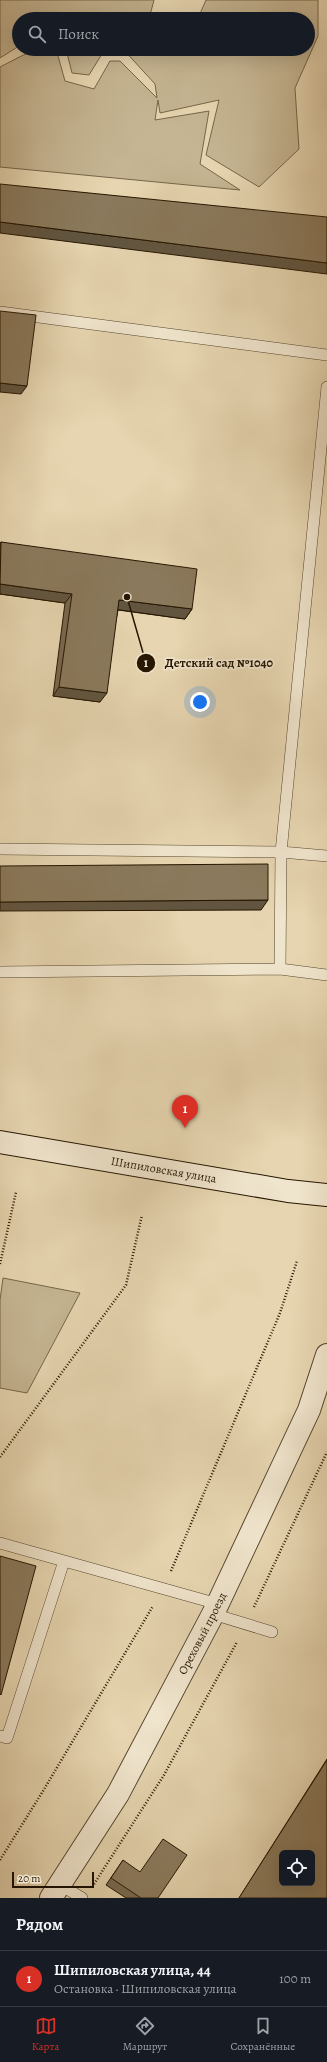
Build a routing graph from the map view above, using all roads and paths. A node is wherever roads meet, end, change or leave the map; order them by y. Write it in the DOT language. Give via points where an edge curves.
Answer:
graph roads {
  1 [pos="0,312"];
  2 [pos="327,355"];
  3 [pos="327,386"];
  4 [pos="0,849"];
  5 [pos="281,852"];
  6 [pos="327,856"];
  7 [pos="280,969"];
  8 [pos="0,972"];
  9 [pos="327,975"];
  10 [pos="0,1142"];
  11 [pos="16,1192"];
  12 [pos="327,1195"];
  13 [pos="142,1215"];
  14 [pos="0,1264"];
  15 [pos="327,1355"];
  16 [pos="327,1452"];
  17 [pos="0,1457"];
  18 [pos="0,1543"];
  19 [pos="64,1561"];
  20 [pos="216,1609"];
  21 [pos="246,1624"];
  22 [pos="272,1632"];
  23 [pos="0,1736"];
  24 [pos="94,1885"];
  25 [pos="55,1891"];
  26 [pos="82,1898"];
  1 -- 2 [label="lane"];
  3 -- 5 [label="lane"];
  4 -- 5 [label="lane"];
  5 -- 6 [label="lane"];
  5 -- 7 [label="lane"];
  7 -- 8 [label="lane"];
  7 -- 9 [label="lane"];
  10 -- 12 [label="street, Шипиловская улица" via="288,1191"];
  11 -- 14 [label="path"];
  13 -- 17 [label="path" via="126,1285"];
  15 -- 20 [label="street, Ореховый проезд" via="309,1410"];
  16 -- 21 [label="path"];
  18 -- 19 [label="lane"];
  19 -- 20 [label="lane"];
  19 -- 23 [label="lane" via="7,1738"];
  20 -- 21 [label="lane"];
  20 -- 25 [label="street, Ореховый проезд" via="118,1794"];
  21 -- 22 [label="lane"];
  21 -- 24 [label="path" via="164,1775"];
  25 -- 26 [label="lane"];
}
